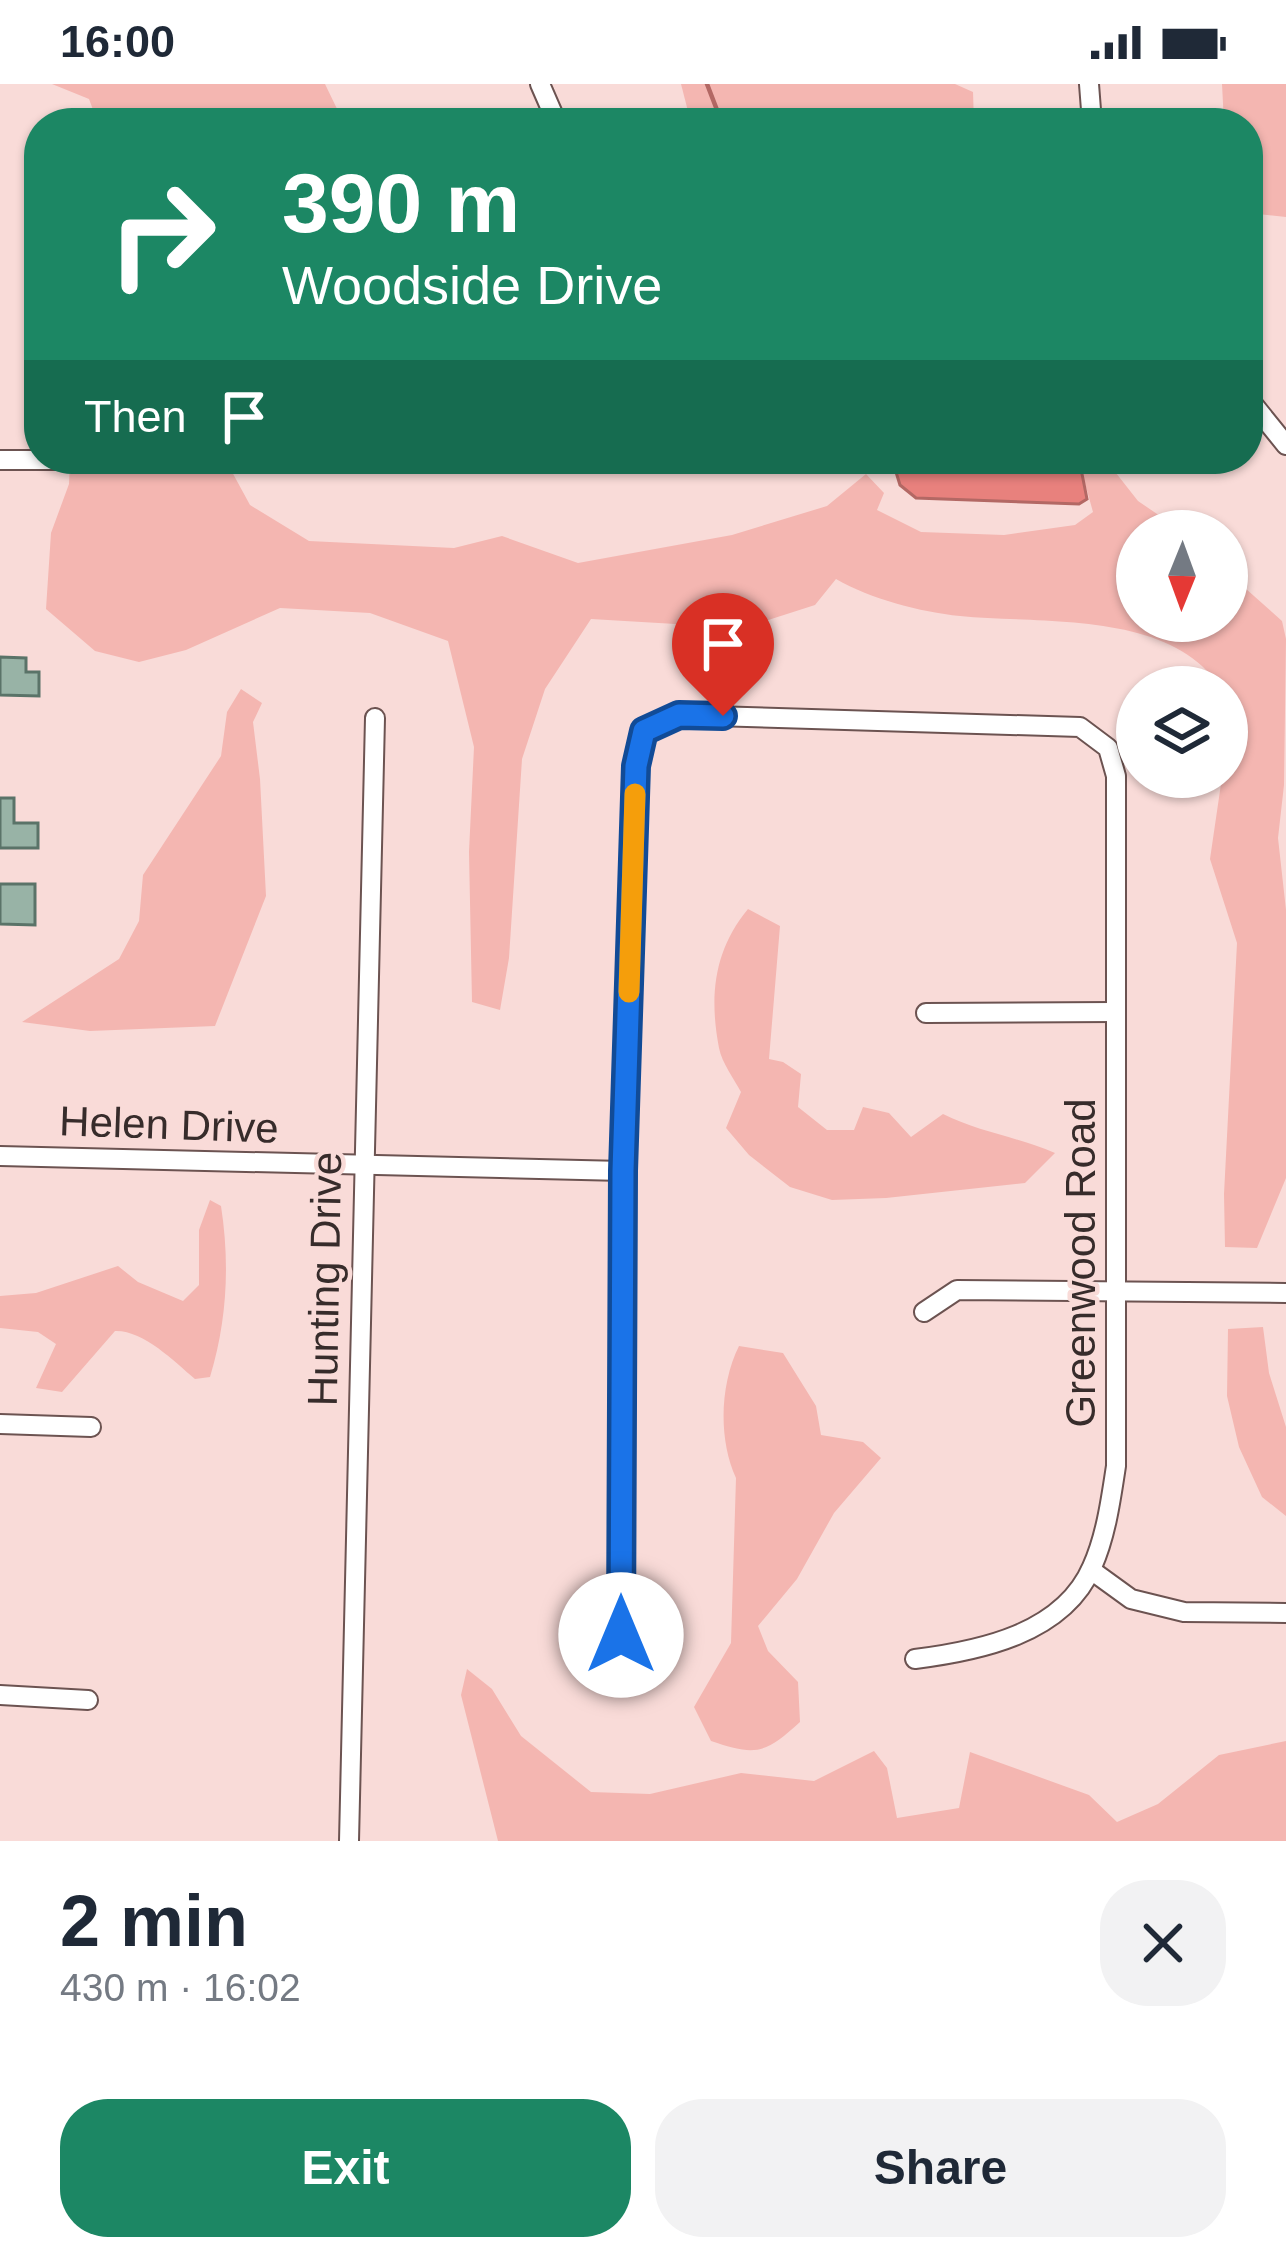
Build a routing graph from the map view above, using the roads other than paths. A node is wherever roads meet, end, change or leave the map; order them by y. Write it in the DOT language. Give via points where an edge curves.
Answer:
graph roads {
  1 [pos="1263,417"];
  2 [pos="1286,445"];
  3 [pos="375,718"];
  4 [pos="1115,1012"];
  5 [pos="926,1013"];
  6 [pos="0,1156"];
  7 [pos="363,1165"];
  8 [pos="623,1171"];
  9 [pos="1116,1290"];
  10 [pos="1286,1293"];
  11 [pos="924,1312"];
  12 [pos="0,1424"];
  13 [pos="91,1427"];
  14 [pos="1091,1570"];
  15 [pos="1286,1613"];
  16 [pos="915,1660"];
  17 [pos="620,1681"];
  18 [pos="0,1696"];
  19 [pos="88,1700"];
  20 [pos="350,1841"];
  1 -- 2 [label="street"];
  3 -- 7 [label="street, Hunting Drive"];
  4 -- 5 [label="street"];
  4 -- 8 [label="street, Greenwood Road" via="1116,776 1108,748 1080,728 679,715 644,731 636,766"];
  4 -- 9 [label="street, Greenwood Road"];
  6 -- 7 [label="street, Helen Drive"];
  7 -- 8 [label="street, Helen Drive"];
  7 -- 20 [label="street, Hunting Drive"];
  8 -- 17 [label="street"];
  9 -- 10 [label="street"];
  9 -- 11 [label="street" via="956,1290"];
  9 -- 14 [label="street, Greenwood Road" via="1116,1466"];
  12 -- 13 [label="street"];
  14 -- 15 [label="street" via="1130,1599 1184,1612"];
  14 -- 16 [label="street, Greenwood Road" via="1059,1609 1017,1636"];
  18 -- 19 [label="street"];
}
